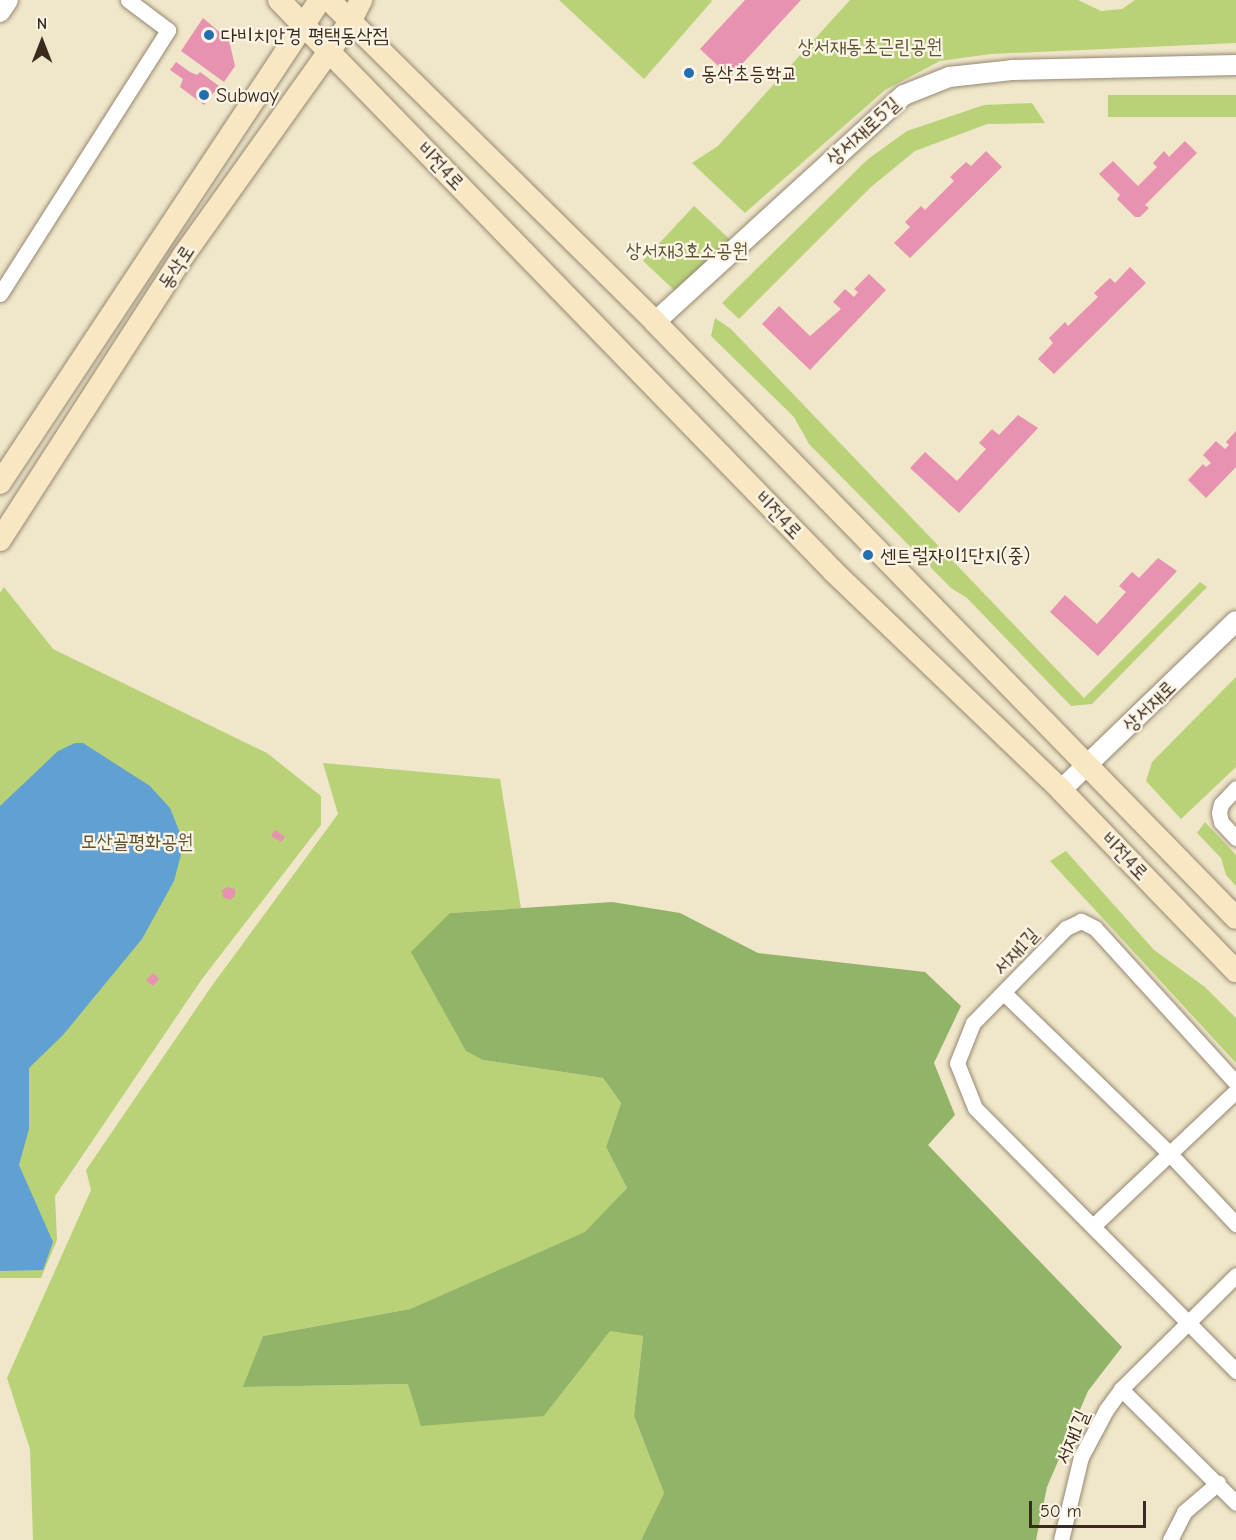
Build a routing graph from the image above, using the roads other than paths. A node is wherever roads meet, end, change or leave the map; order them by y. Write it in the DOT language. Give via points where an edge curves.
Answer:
graph roads {
  1 [pos="8,0"];
  2 [pos="128,0"];
  3 [pos="279,0"];
  4 [pos="320,0"];
  5 [pos="329,0"];
  6 [pos="361,0"];
  7 [pos="0,12"];
  8 [pos="350,22"];
  9 [pos="301,24"];
  10 [pos="328,52"];
  11 [pos="1236,65"];
  12 [pos="0,294"];
  13 [pos="655,322"];
  14 [pos="0,483"];
  15 [pos="0,540"];
  16 [pos="1236,621"];
  17 [pos="1088,764"];
  18 [pos="1236,788"];
  19 [pos="1061,790"];
  20 [pos="1236,838"];
  21 [pos="1236,918"];
  22 [pos="1236,971"];
  23 [pos="1005,994"];
  24 [pos="1236,1083"];
  25 [pos="1236,1091"];
  26 [pos="1169,1153"];
  27 [pos="1236,1224"];
  28 [pos="1093,1226"];
  29 [pos="1236,1275"];
  30 [pos="1189,1323"];
  31 [pos="1236,1371"];
  32 [pos="1121,1389"];
  33 [pos="1218,1483"];
  34 [pos="1236,1503"];
  35 [pos="1061,1540"];
  36 [pos="1170,1540"];
  1 -- 7 [label="street"];
  2 -- 12 [label="street" via="168,30"];
  3 -- 9 [label="main road, 비전4로"];
  4 -- 9 [label="main road, 동삭로"];
  5 -- 8 [label="main road, 비전4로"];
  6 -- 8 [label="main road, 동삭로"];
  8 -- 10 [label="main road, 동삭로"];
  8 -- 13 [label="main road, 비전4로"];
  9 -- 10 [label="main road, 비전4로"];
  9 -- 14 [label="main road, 동삭로"];
  10 -- 15 [label="main road, 동삭로" via="183,256"];
  10 -- 19 [label="main road, 비전4로" via="834,572"];
  11 -- 13 [label="street, 상서재로5길" via="1012,70 949,77 904,95"];
  13 -- 17 [label="main road, 비전4로"];
  16 -- 17 [label="street, 상서재로"];
  17 -- 19 [label="street, 상서재로"];
  17 -- 21 [label="main road, 비전4로"];
  18 -- 20 [label="street" via="1221,804 1219,813 1221,822"];
  19 -- 22 [label="main road, 비전4로"];
  23 -- 24 [label="street, 서재1길" via="1066,928 1082,921 1089,923"];
  23 -- 26 [label="street, 서재1길"];
  23 -- 28 [label="street" via="973,1023 957,1063 975,1108"];
  25 -- 26 [label="street"];
  26 -- 27 [label="street, 서재1길"];
  26 -- 28 [label="street"];
  28 -- 30 [label="street"];
  29 -- 30 [label="street, 서재1길"];
  30 -- 31 [label="street"];
  30 -- 32 [label="street, 서재1길"];
  32 -- 33 [label="street"];
  32 -- 35 [label="street, 서재1길" via="1082,1457"];
  33 -- 34 [label="street"];
  33 -- 36 [label="street" via="1184,1512"];
}
